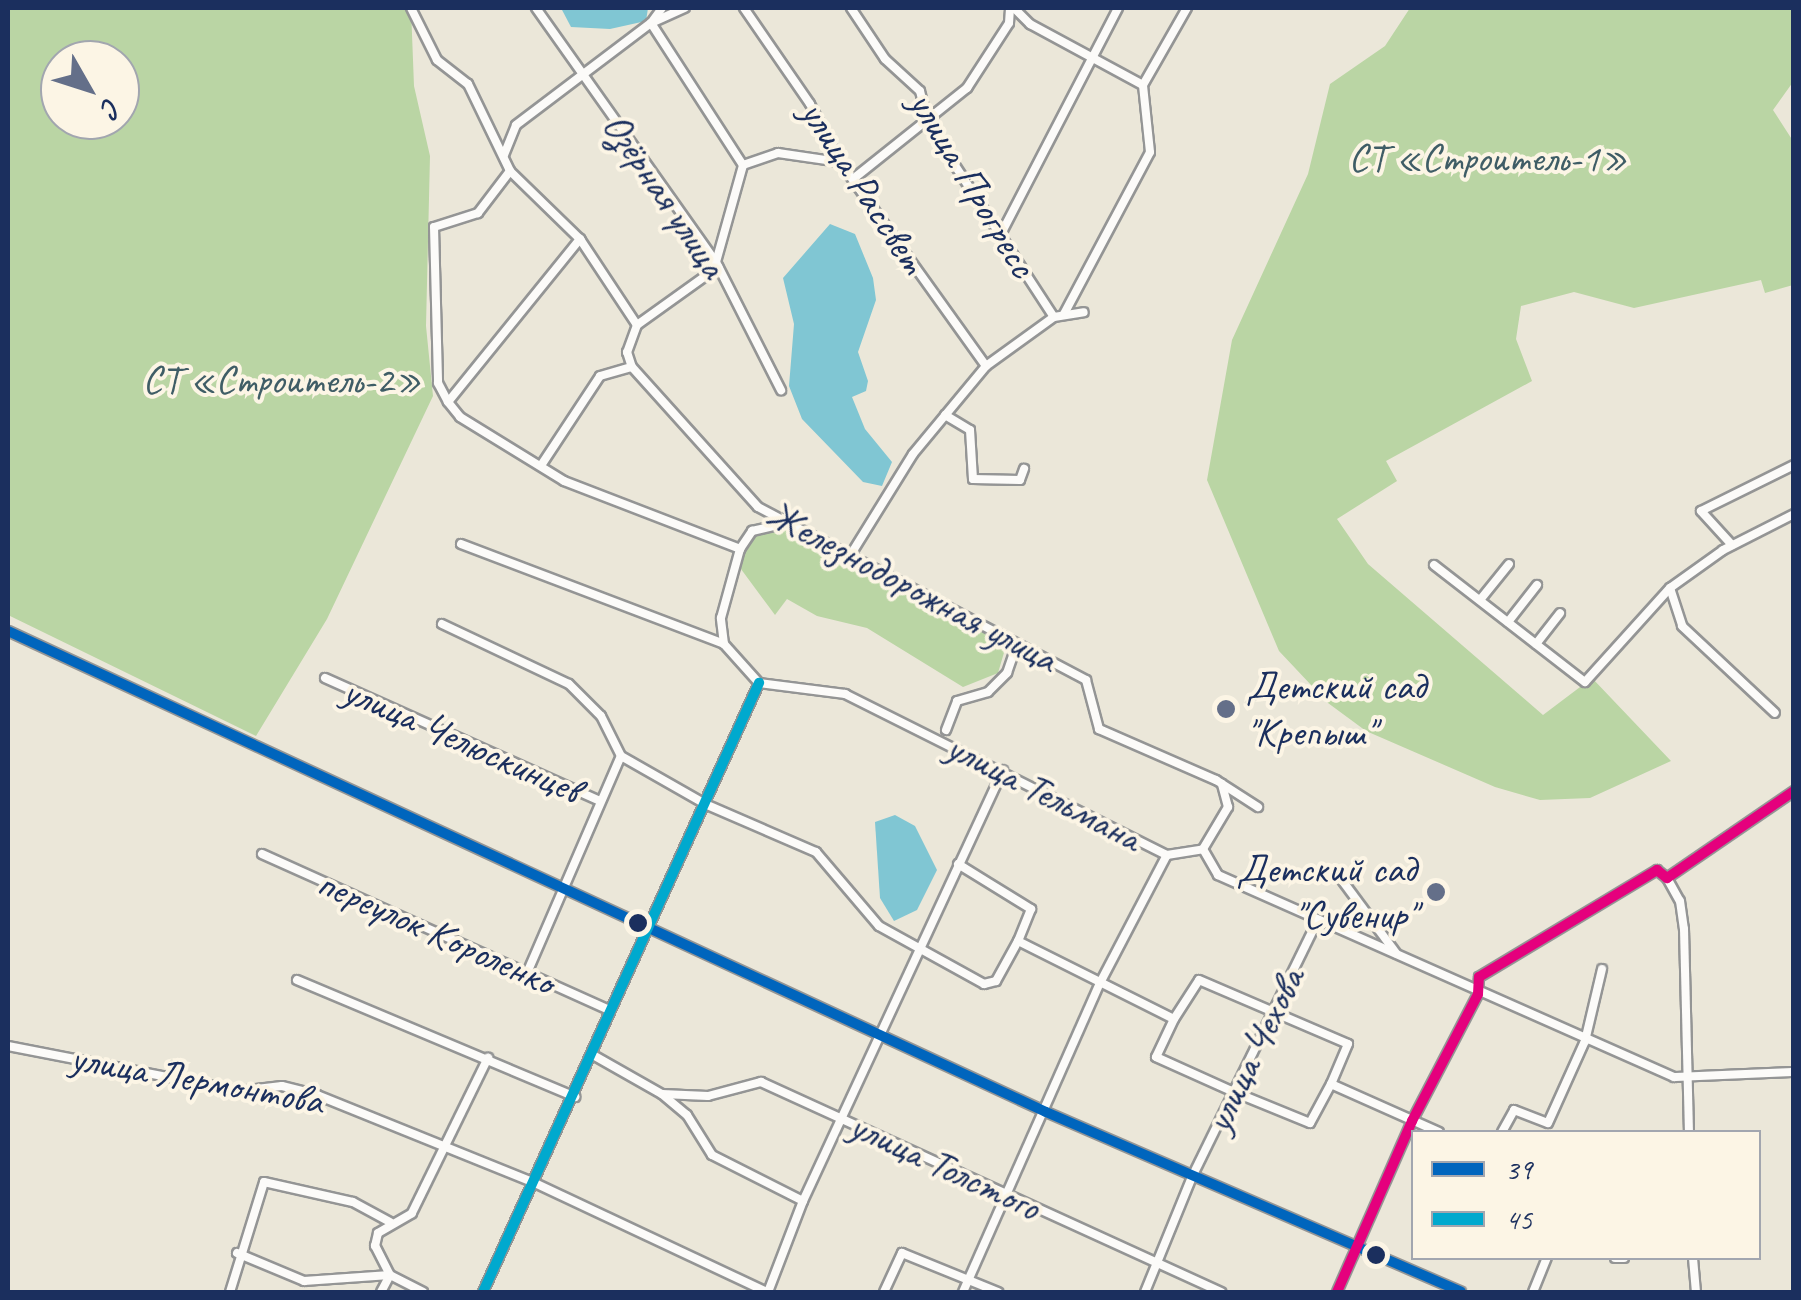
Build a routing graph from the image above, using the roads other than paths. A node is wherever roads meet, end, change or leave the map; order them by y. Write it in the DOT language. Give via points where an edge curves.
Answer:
graph roads {
  1 [pos="411,8"];
  2 [pos="536,8"];
  3 [pos="662,8"];
  4 [pos="686,8"];
  5 [pos="744,8"];
  6 [pos="850,8"];
  7 [pos="1012,8"];
  8 [pos="1118,8"];
  9 [pos="1186,8"];
  10 [pos="652,23"];
  11 [pos="1093,57"];
  12 [pos="582,76"];
  13 [pos="1144,85"];
  14 [pos="928,124"];
  15 [pos="504,154"];
  16 [pos="840,162"];
  17 [pos="743,166"];
  18 [pos="510,172"];
  19 [pos="853,178"];
  20 [pos="1002,232"];
  21 [pos="580,239"];
  22 [pos="717,264"];
  23 [pos="1084,312"];
  24 [pos="1059,315"];
  25 [pos="637,325"];
  26 [pos="632,366"];
  27 [pos="986,366"];
  28 [pos="781,390"];
  29 [pos="448,402"];
  30 [pos="945,414"];
  31 [pos="542,464"];
  32 [pos="1794,465"];
  33 [pos="1024,469"];
  34 [pos="1794,514"];
  35 [pos="784,524"];
  36 [pos="461,544"];
  37 [pos="1732,546"];
  38 [pos="740,549"];
  39 [pos="848,558"];
  40 [pos="1509,564"];
  41 [pos="1434,565"];
  42 [pos="1537,586"];
  43 [pos="1670,588"];
  44 [pos="1480,600"];
  45 [pos="1560,613"];
  46 [pos="1508,622"];
  47 [pos="442,624"];
  48 [pos="8,631"];
  49 [pos="724,644"];
  50 [pos="1016,644"];
  51 [pos="1536,644"];
  52 [pos="325,678"];
  53 [pos="758,682"];
  54 [pos="1776,712"];
  55 [pos="946,730"];
  56 [pos="621,756"];
  57 [pos="1004,770"];
  58 [pos="1222,784"];
  59 [pos="1794,791"];
  60 [pos="600,801"];
  61 [pos="705,804"];
  62 [pos="1258,807"];
  63 [pos="1203,849"];
  64 [pos="262,854"];
  65 [pos="1167,855"];
  66 [pos="958,864"];
  67 [pos="1336,872"];
  68 [pos="1667,878"];
  69 [pos="567,888"];
  70 [pos="1318,920"];
  71 [pos="648,924"];
  72 [pos="1018,942"];
  73 [pos="918,950"];
  74 [pos="1398,955"];
  75 [pos="1602,970"];
  76 [pos="526,973"];
  77 [pos="297,980"];
  78 [pos="1101,980"];
  79 [pos="1478,994"];
  80 [pos="610,1010"];
  81 [pos="1272,1012"];
  82 [pos="1174,1019"];
  83 [pos="879,1032"];
  84 [pos="1585,1041"];
  85 [pos="8,1046"];
  86 [pos="593,1055"];
  87 [pos="488,1058"];
  88 [pos="1794,1072"];
  89 [pos="1688,1078"];
  90 [pos="1331,1084"];
  91 [pos="1234,1092"];
  92 [pos="662,1094"];
  93 [pos="575,1097"];
  94 [pos="1046,1112"];
  95 [pos="842,1116"];
  96 [pos="1412,1121"];
  97 [pos="1551,1128"];
  98 [pos="1434,1130"];
  99 [pos="1503,1130"];
  100 [pos="1689,1130"];
  101 [pos="448,1146"];
  102 [pos="1192,1178"];
  103 [pos="535,1183"];
  104 [pos="1005,1195"];
  105 [pos="803,1201"];
  106 [pos="390,1222"];
  107 [pos="1355,1250"];
  108 [pos="237,1254"];
  109 [pos="1546,1260"];
  110 [pos="1693,1260"];
  111 [pos="1157,1265"];
  112 [pos="390,1275"];
  113 [pos="969,1279"];
  114 [pos="230,1292"];
  115 [pos="381,1292"];
  116 [pos="424,1292"];
  117 [pos="483,1292"];
  118 [pos="767,1292"];
  119 [pos="884,1292"];
  120 [pos="963,1292"];
  121 [pos="998,1292"];
  122 [pos="1145,1292"];
  123 [pos="1220,1292"];
  124 [pos="1336,1292"];
  125 [pos="1461,1292"];
  126 [pos="1533,1292"];
  127 [pos="1696,1292"];
  1 -- 15 [label="street" via="437,60 468,84"];
  2 -- 12 [label="street, Озёрная улица"];
  3 -- 10 [label="street"];
  4 -- 10 [label="street"];
  5 -- 16 [label="street, улица Рассвет" via="810,104"];
  6 -- 14 [label="street, улица Прогресс" via="920,92"];
  7 -- 11 [label="street"];
  7 -- 14 [label="street" via="968,88"];
  8 -- 11 [label="street"];
  9 -- 13 [label="street"];
  10 -- 12 [label="street"];
  10 -- 17 [label="street"];
  11 -- 13 [label="street"];
  11 -- 20 [label="street"];
  12 -- 15 [label="street" via="516,125"];
  12 -- 22 [label="street, Озёрная улица"];
  13 -- 24 [label="street" via="1150,152"];
  14 -- 19 [label="street"];
  14 -- 20 [label="street, улица Прогресс"];
  15 -- 18 [label="street"];
  16 -- 17 [label="street" via="778,153"];
  16 -- 19 [label="street, улица Рассвет"];
  17 -- 22 [label="street"];
  18 -- 21 [label="street"];
  18 -- 29 [label="street" via="478,213 434,227 438,384"];
  19 -- 27 [label="street, улица Рассвет"];
  20 -- 24 [label="street, улица Прогресс"];
  21 -- 25 [label="street"];
  21 -- 29 [label="street"];
  22 -- 25 [label="street"];
  22 -- 28 [label="street, Озёрная улица"];
  23 -- 24 [label="street"];
  24 -- 27 [label="street"];
  25 -- 26 [label="street" via="628,352"];
  26 -- 31 [label="street" via="600,376"];
  26 -- 35 [label="street, Железнодорожная улица" via="758,507"];
  27 -- 30 [label="street"];
  29 -- 31 [label="street, Железнодорожная улица" via="460,417"];
  30 -- 33 [label="street" via="970,430 973,479 1020,480"];
  30 -- 39 [label="street"];
  31 -- 38 [label="street, Железнодорожная улица" via="564,482"];
  32 -- 37 [label="street" via="1700,511"];
  34 -- 37 [label="street"];
  35 -- 38 [label="street" via="752,532"];
  35 -- 39 [label="street, Железнодорожная улица"];
  36 -- 49 [label="street"];
  37 -- 43 [label="street"];
  38 -- 49 [label="street, Железнодорожная улица" via="721,618"];
  39 -- 50 [label="street, Железнодорожная улица"];
  40 -- 44 [label="street"];
  41 -- 44 [label="street"];
  42 -- 46 [label="street"];
  43 -- 51 [label="street" via="1585,682"];
  43 -- 54 [label="street" via="1682,626"];
  44 -- 46 [label="street"];
  45 -- 51 [label="street"];
  46 -- 51 [label="street"];
  47 -- 56 [label="street" via="569,684 601,716"];
  48 -- 69 [label="street" via="283,764"];
  49 -- 53 [label="street"];
  50 -- 55 [label="street" via="1008,672 988,692 958,701"];
  50 -- 58 [label="street, Железнодорожная улица" via="1086,680 1100,729"];
  52 -- 60 [label="street, улица Челюскинцев"];
  53 -- 57 [label="street, улица Тельмана" via="845,694"];
  53 -- 61 [label="street"];
  56 -- 60 [label="street"];
  56 -- 61 [label="street, улица Челюскинцев"];
  57 -- 65 [label="street, улица Тельмана"];
  57 -- 66 [label="street"];
  58 -- 62 [label="street, Железнодорожная улица"];
  58 -- 63 [label="street" via="1228,807"];
  59 -- 68 [label="street"];
  60 -- 69 [label="street"];
  61 -- 71 [label="street"];
  61 -- 73 [label="street, улица Челюскинцев" via="816,852 879,926"];
  63 -- 65 [label="street, улица Тельмана"];
  63 -- 70 [label="street" via="1218,875"];
  64 -- 76 [label="street, переулок Короленко"];
  65 -- 78 [label="street"];
  66 -- 72 [label="street" via="1031,909"];
  66 -- 73 [label="street"];
  67 -- 74 [label="street"];
  68 -- 79 [label="street" via="1657,870 1479,977"];
  68 -- 89 [label="street" via="1684,929"];
  69 -- 71 [label="street"];
  69 -- 76 [label="street"];
  70 -- 74 [label="street"];
  70 -- 81 [label="street, улица Чехова"];
  71 -- 80 [label="street"];
  71 -- 83 [label="street"];
  72 -- 73 [label="street, улица Челюскинцев" via="996,981 984,984"];
  72 -- 78 [label="street"];
  73 -- 83 [label="street"];
  74 -- 79 [label="street"];
  75 -- 84 [label="street"];
  76 -- 80 [label="street, переулок Короленко"];
  77 -- 87 [label="street"];
  78 -- 82 [label="street"];
  78 -- 94 [label="street"];
  79 -- 84 [label="street"];
  79 -- 96 [label="street"];
  80 -- 86 [label="street"];
  81 -- 82 [label="street" via="1199,980"];
  81 -- 90 [label="street" via="1348,1044"];
  81 -- 91 [label="street, улица Чехова"];
  82 -- 91 [label="street" via="1156,1056"];
  83 -- 94 [label="street"];
  83 -- 95 [label="street"];
  84 -- 89 [label="street"];
  84 -- 97 [label="street"];
  85 -- 101 [label="street, улица Лермонтова" via="238,1091 282,1086"];
  86 -- 92 [label="street, улица Толстого"];
  86 -- 93 [label="street"];
  87 -- 93 [label="street"];
  87 -- 101 [label="street"];
  88 -- 89 [label="street"];
  89 -- 100 [label="street"];
  90 -- 91 [label="street" via="1310,1123"];
  90 -- 96 [label="street"];
  91 -- 102 [label="street, улица Чехова"];
  92 -- 95 [label="street, улица Толстого" via="708,1096 760,1082"];
  92 -- 105 [label="street, улица Толстого" via="687,1115 712,1155"];
  93 -- 103 [label="street"];
  94 -- 102 [label="street"];
  94 -- 104 [label="street"];
  95 -- 104 [label="street, улица Толстого"];
  95 -- 105 [label="street"];
  96 -- 98 [label="street"];
  96 -- 107 [label="street"];
  97 -- 99 [label="street" via="1514,1110"];
  101 -- 103 [label="street, улица Лермонтова"];
  101 -- 106 [label="street" via="412,1212"];
  102 -- 107 [label="street"];
  102 -- 111 [label="street, улица Чехова"];
  103 -- 117 [label="street"];
  103 -- 118 [label="street, улица Лермонтова"];
  104 -- 111 [label="street, улица Толстого"];
  104 -- 113 [label="street"];
  105 -- 118 [label="street"];
  106 -- 108 [label="street" via="353,1202 264,1182"];
  106 -- 112 [label="street" via="375,1246"];
  107 -- 124 [label="street"];
  107 -- 125 [label="street"];
  108 -- 112 [label="street" via="304,1281"];
  108 -- 114 [label="street"];
  109 -- 126 [label="street"];
  110 -- 127 [label="street"];
  111 -- 122 [label="street, улица Чехова"];
  111 -- 123 [label="street, улица Толстого"];
  112 -- 115 [label="street"];
  112 -- 116 [label="street"];
  113 -- 119 [label="street" via="902,1253"];
  113 -- 120 [label="street"];
  113 -- 121 [label="street"];
}
